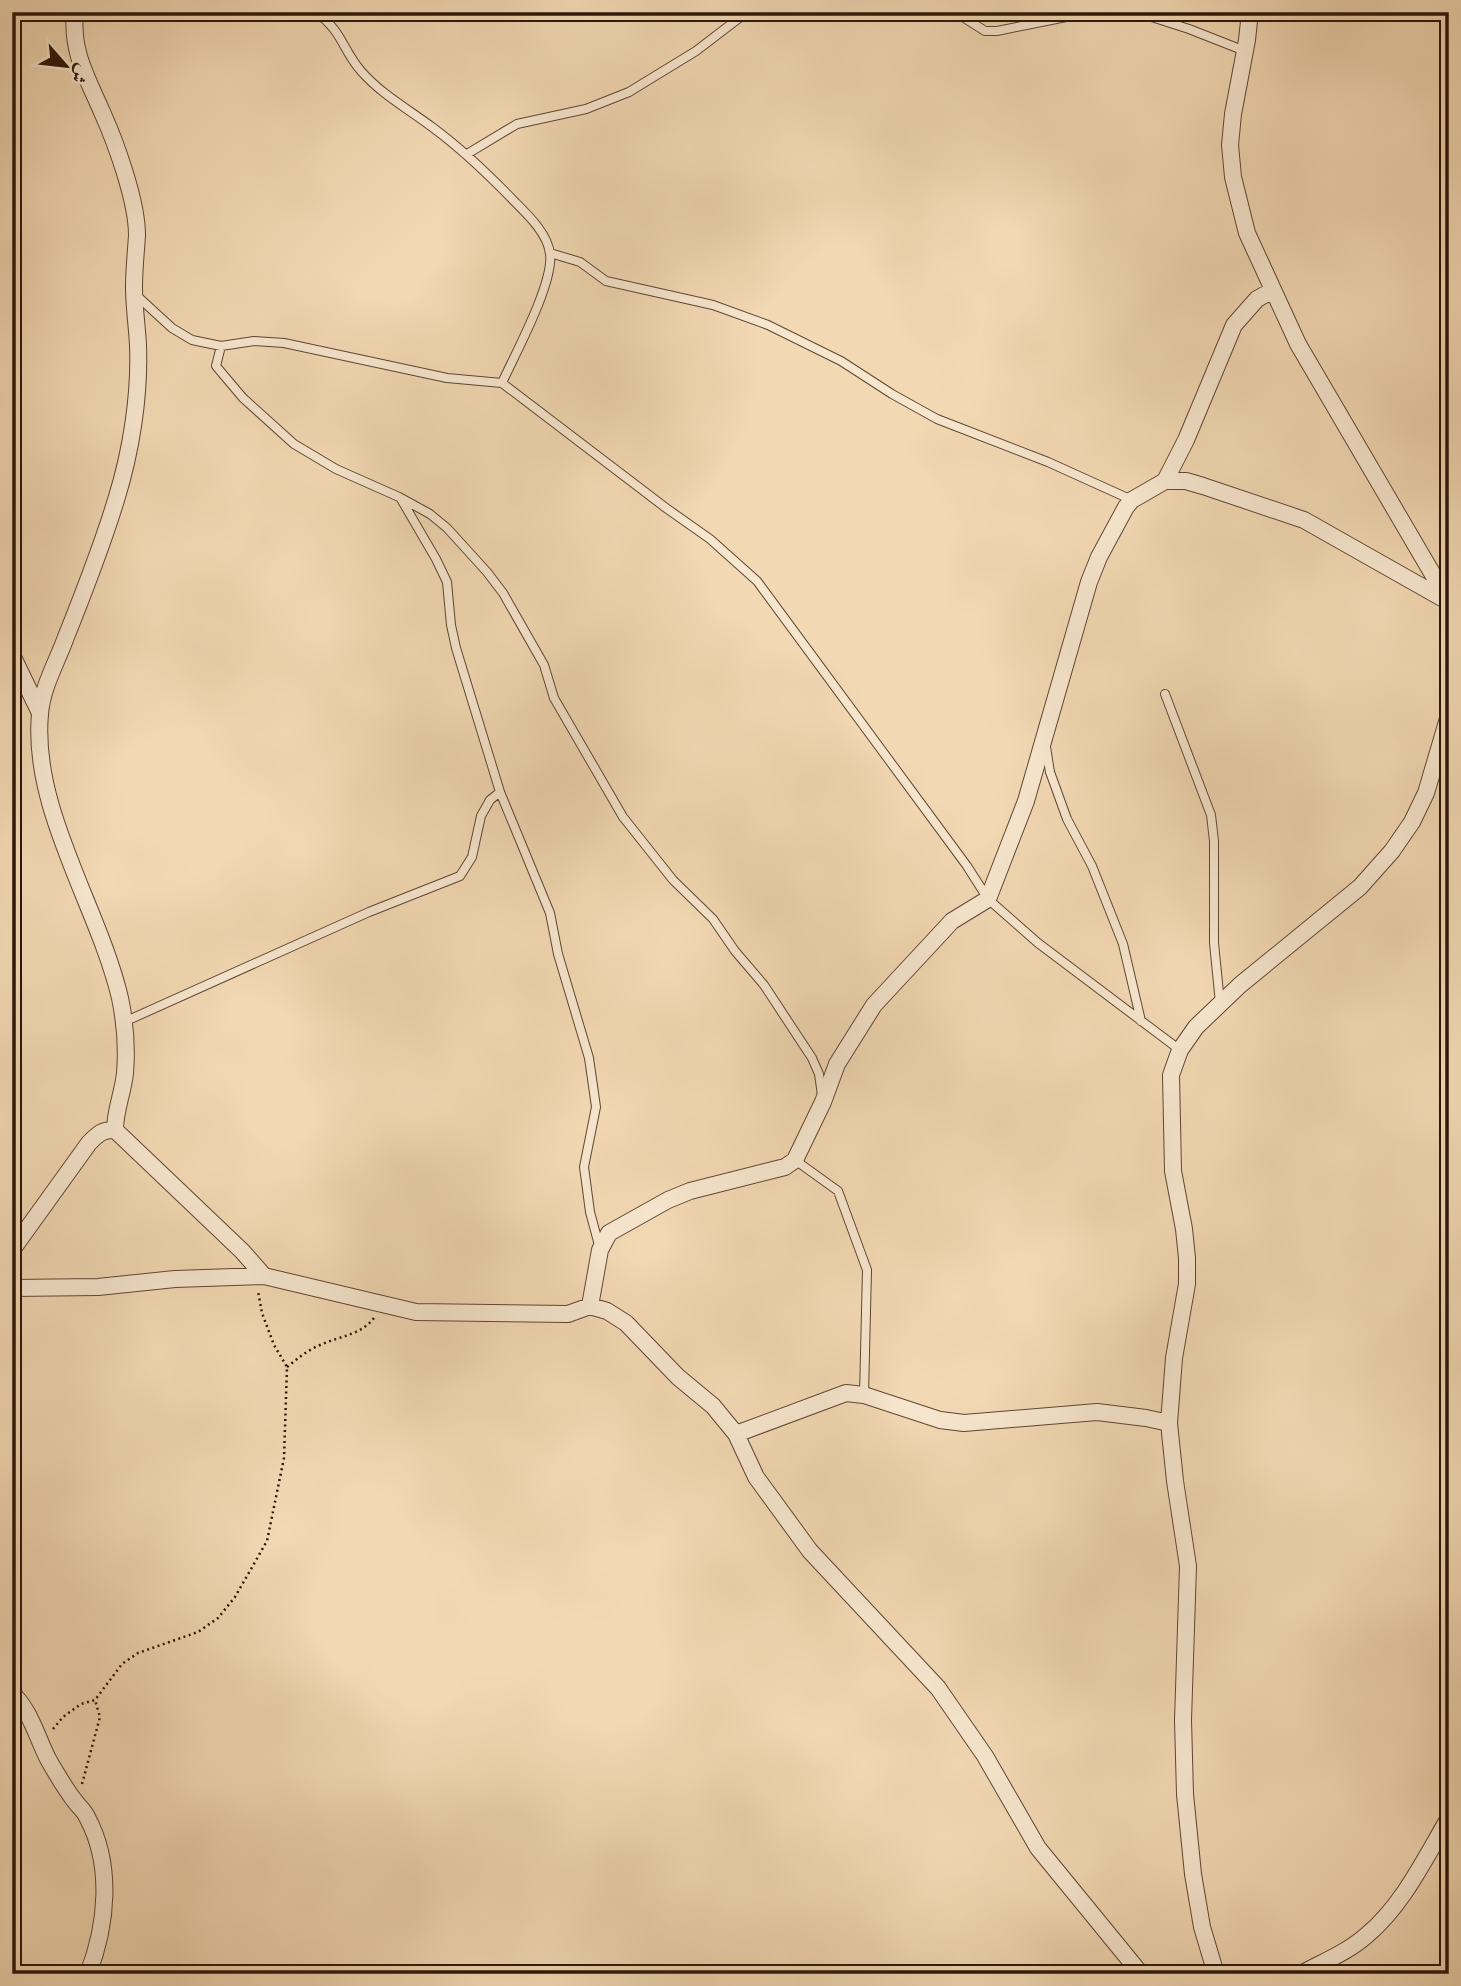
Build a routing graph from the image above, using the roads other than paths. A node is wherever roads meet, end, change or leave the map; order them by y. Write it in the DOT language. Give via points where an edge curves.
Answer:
graph roads {
  1 [pos="75,12"];
  2 [pos="316,12"];
  3 [pos="747,12"];
  4 [pos="955,12"];
  5 [pos="1091,12"];
  6 [pos="1136,12"];
  7 [pos="1250,12"];
  8 [pos="1245,51"];
  9 [pos="467,154"];
  10 [pos="550,253"];
  11 [pos="1273,290"];
  12 [pos="134,292"];
  13 [pos="221,346"];
  14 [pos="502,383"];
  15 [pos="1165,481"];
  16 [pos="399,497"];
  17 [pos="1132,500"];
  18 [pos="1449,602"];
  19 [pos="12,655"];
  20 [pos="1165,694"];
  21 [pos="40,713"];
  22 [pos="1449,715"];
  23 [pos="1045,740"];
  24 [pos="500,792"];
  25 [pos="988,899"];
  26 [pos="1220,1003"];
  27 [pos="1141,1021"];
  28 [pos="123,1023"];
  29 [pos="1180,1050"];
  30 [pos="823,1102"];
  31 [pos="116,1130"];
  32 [pos="795,1160"];
  33 [pos="12,1250"];
  34 [pos="600,1250"];
  35 [pos="264,1276"];
  36 [pos="12,1288"];
  37 [pos="590,1306"];
  38 [pos="864,1395"];
  39 [pos="1169,1423"];
  40 [pos="736,1434"];
  41 [pos="12,1693"];
  42 [pos="1449,1818"];
  43 [pos="88,1974"];
  44 [pos="1141,1974"];
  45 [pos="1216,1974"];
  46 [pos="1301,1974"];
  1 -- 12 [label="street" via="81,68 103,113 135,214"];
  2 -- 9 [label="lane" via="338,33 360,71"];
  3 -- 9 [label="lane" via="696,51 629,92 586,109 517,124"];
  4 -- 5 [label="lane" via="985,31 997,32"];
  6 -- 8 [label="lane"];
  7 -- 8 [label="street"];
  8 -- 11 [label="street" via="1230,145 1233,177 1247,233"];
  9 -- 10 [label="lane" via="529,216"];
  10 -- 14 [label="lane" via="540,297"];
  10 -- 17 [label="lane" via="580,262 606,281 713,305 768,325 841,361 937,419"];
  11 -- 15 [label="street" via="1257,299 1234,325"];
  11 -- 18 [label="street" via="1298,344"];
  12 -- 13 [label="lane" via="172,328 192,340"];
  12 -- 21 [label="street" via="137,384 128,454"];
  13 -- 14 [label="lane" via="270,341 447,378"];
  13 -- 16 [label="lane" via="216,366 243,398 294,444"];
  14 -- 25 [label="lane" via="710,539 757,581"];
  15 -- 17 [label="street"];
  15 -- 18 [label="street" via="1186,481 1304,520"];
  16 -- 24 [label="lane" via="447,582 450,625"];
  16 -- 30 [label="lane" via="447,528 503,593 544,665 554,698 623,817 764,985 812,1058"];
  17 -- 23 [label="street" via="1089,582"];
  19 -- 21 [label="street"];
  20 -- 26 [label="lane" via="1211,815"];
  21 -- 28 [label="street" via="40,750 54,814 115,980"];
  22 -- 26 [label="street" via="1426,793 1392,851 1360,887"];
  23 -- 25 [label="street"];
  23 -- 27 [label="lane" via="1062,807 1123,944"];
  24 -- 28 [label="lane" via="489,800 481,816 472,857 460,876"];
  24 -- 34 [label="lane" via="550,913 589,1058 596,1107 584,1167"];
  25 -- 27 [label="lane"];
  25 -- 30 [label="street" via="952,921 874,1005 837,1064"];
  26 -- 29 [label="street"];
  27 -- 29 [label="lane"];
  28 -- 31 [label="street" via="126,1049"];
  29 -- 39 [label="street" via="1171,1075 1170,1135 1187,1284 1174,1357"];
  30 -- 32 [label="street"];
  31 -- 33 [label="street" via="100,1132 89,1143"];
  31 -- 35 [label="street"];
  32 -- 34 [label="street" via="785,1167 668,1200 609,1233"];
  32 -- 38 [label="lane" via="838,1191 867,1270"];
  34 -- 37 [label="street"];
  35 -- 36 [label="street"];
  35 -- 37 [label="street" via="416,1312 568,1314"];
  37 -- 40 [label="street" via="626,1323"];
  38 -- 39 [label="street" via="940,1420 964,1423 1097,1412"];
  38 -- 40 [label="street" via="846,1393"];
  39 -- 45 [label="street" via="1188,1566 1185,1794 1202,1927"];
  40 -- 44 [label="street" via="756,1477 810,1551 938,1688 985,1756 1038,1848"];
  41 -- 43 [label="street" via="25,1707 47,1756 93,1831 105,1910"];
  42 -- 46 [label="street" via="1394,1907 1367,1935"];
}
